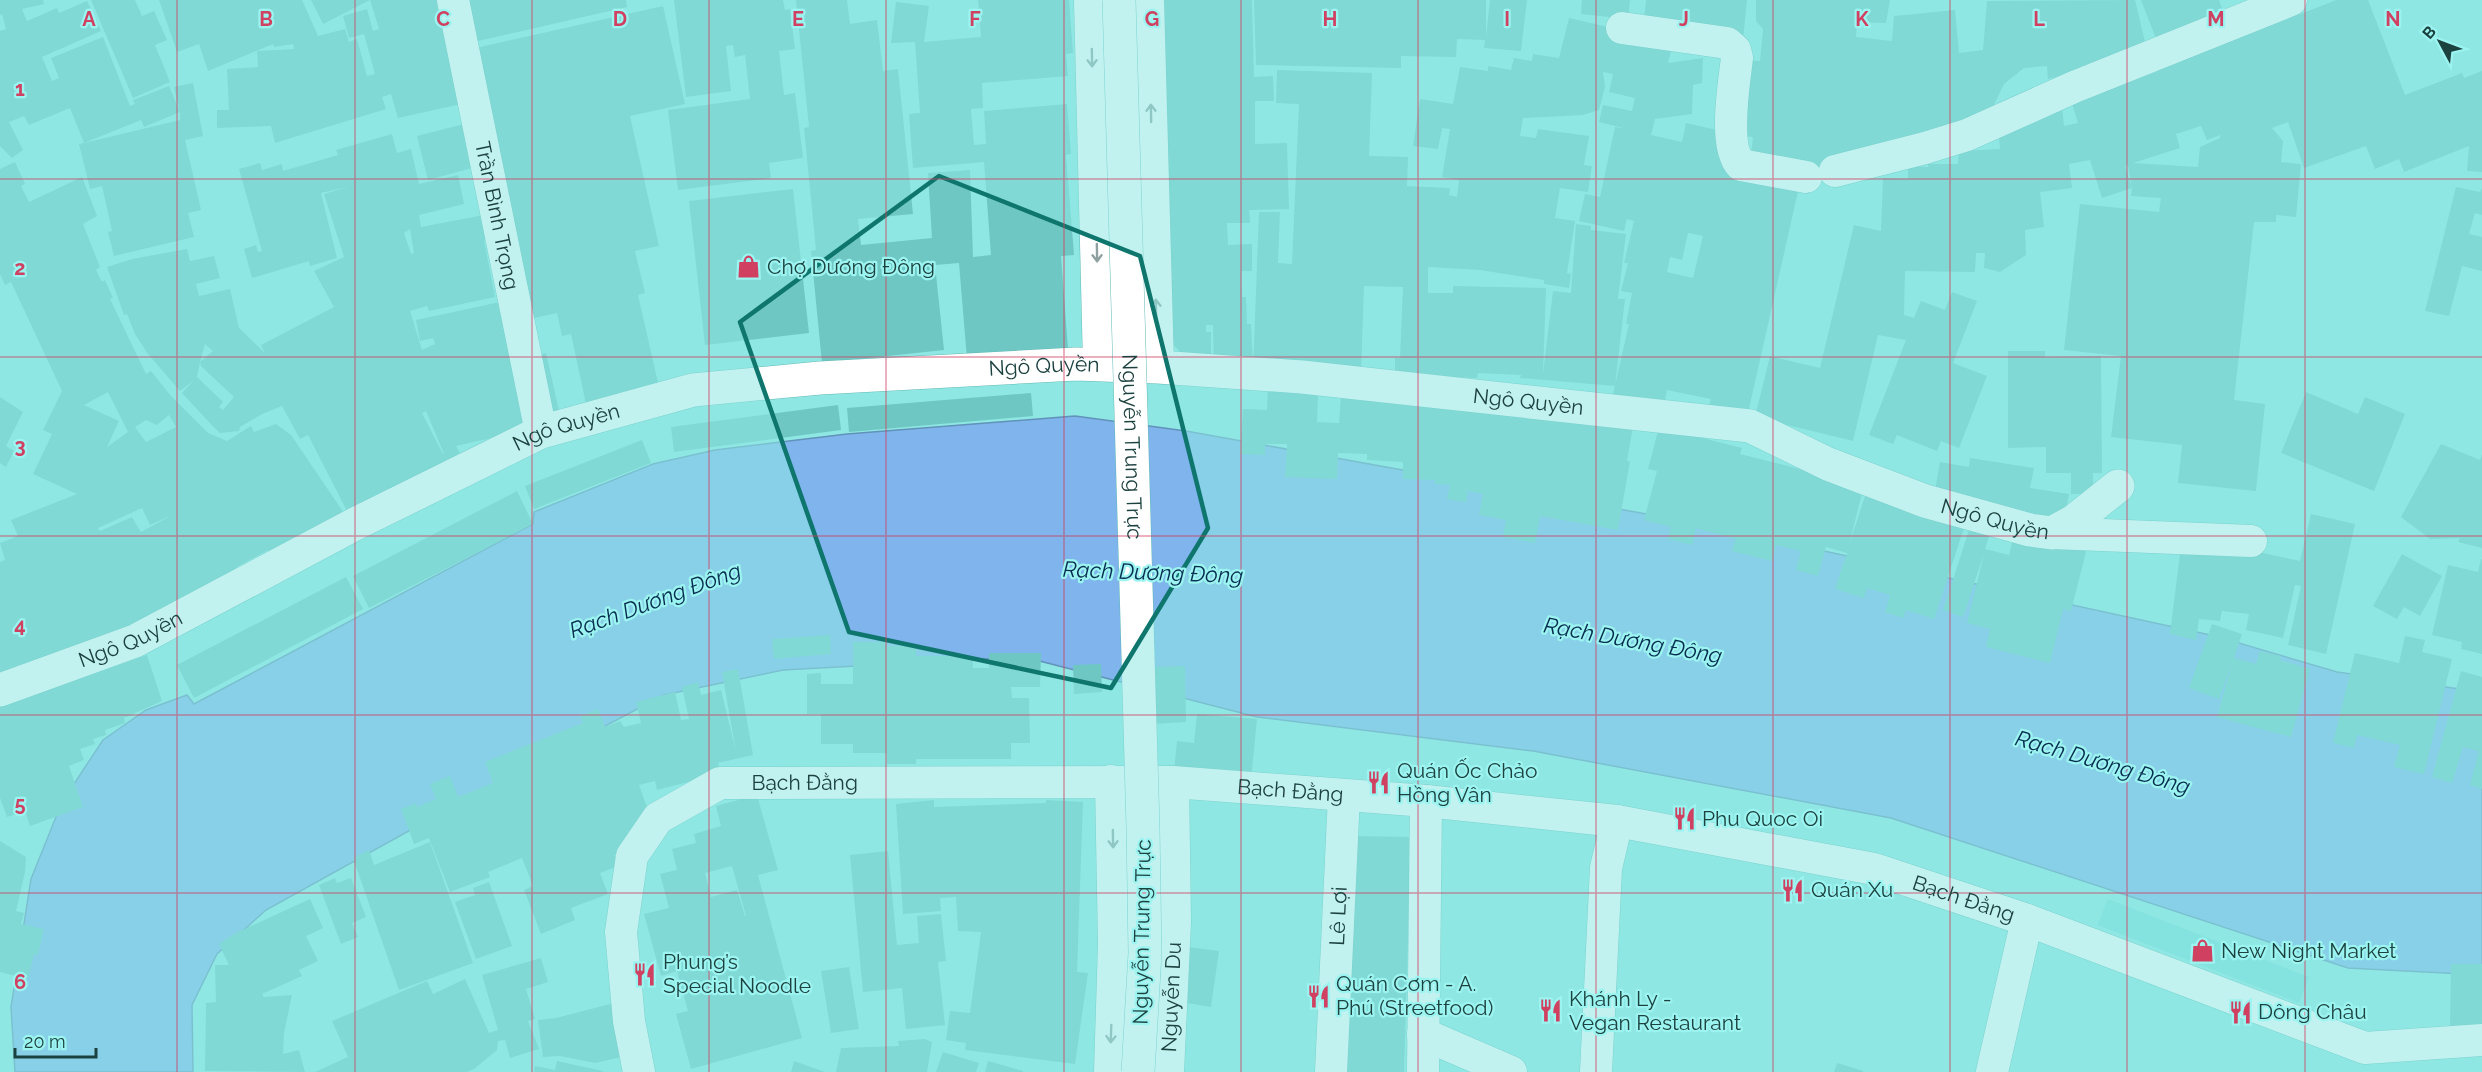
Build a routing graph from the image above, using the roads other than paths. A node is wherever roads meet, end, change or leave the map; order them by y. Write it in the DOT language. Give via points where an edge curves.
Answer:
graph roads {
  1 [pos="453,0"];
  2 [pos="1090,0"];
  3 [pos="1119,0"];
  4 [pos="1148,0"];
  5 [pos="2291,0"];
  6 [pos="1622,28"];
  7 [pos="1099,364"];
  8 [pos="1158,367"];
  9 [pos="542,432"];
  10 [pos="2118,486"];
  11 [pos="2052,532"];
  12 [pos="2251,541"];
  13 [pos="0,690"];
  14 [pos="1112,781"];
  15 [pos="1173,782"];
  16 [pos="1344,796"];
  17 [pos="1426,801"];
  18 [pos="1617,821"];
  19 [pos="2027,920"];
  20 [pos="1175,922"];
  21 [pos="1423,1034"];
  22 [pos="2482,1040"];
  23 [pos="2368,1060"];
  24 [pos="639,1072"];
  25 [pos="1110,1072"];
  26 [pos="1138,1072"];
  27 [pos="1168,1072"];
  28 [pos="1331,1072"];
  29 [pos="1424,1072"];
  30 [pos="1511,1072"];
  31 [pos="1596,1072"];
  32 [pos="1992,1072"];
  1 -- 9 [label="street, Trần Bình Trọng"];
  2 -- 7 [label="street, Nguyễn Trung Trực, one-way"];
  3 -- 26 [label="street, Nguyễn Trung Trực, bridge" via="1143,828 1145,954"];
  8 -- 4 [label="street, Nguyễn Trung Trực, one-way"];
  5 -- 6 [label="street" via="2073,87 1967,135 1821,174 1741,165 1735,159 1730,119 1737,58 1727,43"];
  7 -- 8 [label="street, Ngô Quyền"];
  7 -- 9 [label="street, Ngô Quyền" via="820,378 693,390"];
  8 -- 11 [label="street, Ngô Quyền" via="1302,377 1750,426 1828,464 1925,501 2030,530"];
  9 -- 13 [label="street, Ngô Quyền" via="355,524 135,641"];
  10 -- 11 [label="street, Ngô Quyền" via="2074,521"];
  11 -- 12 [label="street"];
  14 -- 15 [label="street, Bạch Đằng"];
  14 -- 24 [label="street, Bạch Đằng" via="720,783 658,818 632,856 621,932 629,1021"];
  14 -- 25 [label="street, one-way" via="1114,944"];
  15 -- 16 [label="street, Bạch Đằng"];
  15 -- 20 [label="street, Nguyễn Trung Trực"];
  16 -- 17 [label="street, Bạch Đằng"];
  16 -- 28 [label="street, Lê Lợi"];
  17 -- 18 [label="street, Bạch Đằng"];
  17 -- 21 [label="street"];
  18 -- 19 [label="street, Bạch Đằng" via="1874,869"];
  18 -- 31 [label="street" via="1606,868"];
  19 -- 23 [label="street, Bạch Đằng"];
  19 -- 32 [label="street"];
  20 -- 27 [label="street, Nguyễn Du"];
  21 -- 29 [label="street"];
  21 -- 30 [label="street"];
  22 -- 23 [label="street, Bạch Đằng"];
}
